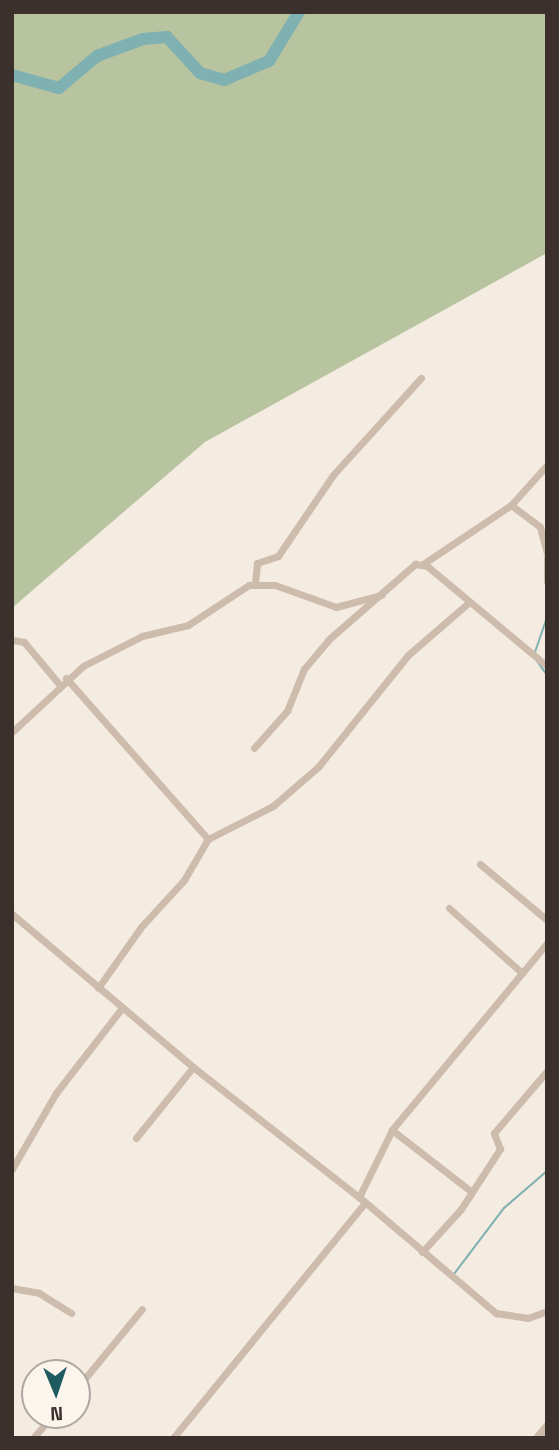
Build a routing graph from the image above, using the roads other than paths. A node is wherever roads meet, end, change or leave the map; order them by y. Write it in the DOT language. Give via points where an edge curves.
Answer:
graph roads {
  1 [pos="421,378"];
  2 [pos="547,465"];
  3 [pos="511,505"];
  4 [pos="547,556"];
  5 [pos="423,564"];
  6 [pos="547,581"];
  7 [pos="255,583"];
  8 [pos="380,595"];
  9 [pos="468,603"];
  10 [pos="12,640"];
  11 [pos="547,666"];
  12 [pos="66,678"];
  13 [pos="59,684"];
  14 [pos="12,732"];
  15 [pos="254,748"];
  16 [pos="208,839"];
  17 [pos="480,864"];
  18 [pos="449,908"];
  19 [pos="12,914"];
  20 [pos="547,920"];
  21 [pos="547,943"];
  22 [pos="522,973"];
  23 [pos="98,988"];
  24 [pos="122,1008"];
  25 [pos="193,1068"];
  26 [pos="547,1071"];
  27 [pos="393,1130"];
  28 [pos="136,1138"];
  29 [pos="12,1169"];
  30 [pos="472,1192"];
  31 [pos="362,1200"];
  32 [pos="422,1252"];
  33 [pos="12,1288"];
  34 [pos="142,1309"];
  35 [pos="547,1311"];
  36 [pos="71,1313"];
  37 [pos="91,1371"];
  38 [pos="547,1426"];
  39 [pos="173,1438"];
  40 [pos="537,1438"];
  1 -- 7 [label="street" via="333,475 278,556 257,563"];
  2 -- 3 [label="street"];
  3 -- 4 [label="street" via="540,527"];
  3 -- 5 [label="street"];
  4 -- 6 [label="street"];
  5 -- 8 [label="street" via="403,570"];
  5 -- 9 [label="street"];
  7 -- 8 [label="street" via="336,607"];
  7 -- 12 [label="street" via="188,625 132,640"];
  8 -- 15 [label="street" via="304,669 288,711"];
  9 -- 11 [label="street"];
  9 -- 16 [label="street" via="408,655 318,767 273,806"];
  10 -- 13 [label="street" via="24,642"];
  12 -- 13 [label="street"];
  12 -- 16 [label="street"];
  13 -- 14 [label="street"];
  16 -- 23 [label="street" via="184,880 141,927"];
  17 -- 20 [label="street"];
  18 -- 22 [label="street"];
  19 -- 23 [label="street"];
  21 -- 22 [label="street"];
  22 -- 27 [label="street"];
  23 -- 24 [label="street"];
  24 -- 25 [label="street"];
  24 -- 29 [label="street" via="56,1093"];
  25 -- 28 [label="street"];
  25 -- 31 [label="street"];
  26 -- 30 [label="street" via="494,1133 500,1149"];
  27 -- 30 [label="street"];
  27 -- 31 [label="street"];
  30 -- 32 [label="street"];
  31 -- 32 [label="street"];
  31 -- 39 [label="street"];
  32 -- 35 [label="street" via="496,1313 528,1318"];
  33 -- 36 [label="street" via="39,1293"];
  34 -- 37 [label="street"];
  38 -- 40 [label="street"];
}
